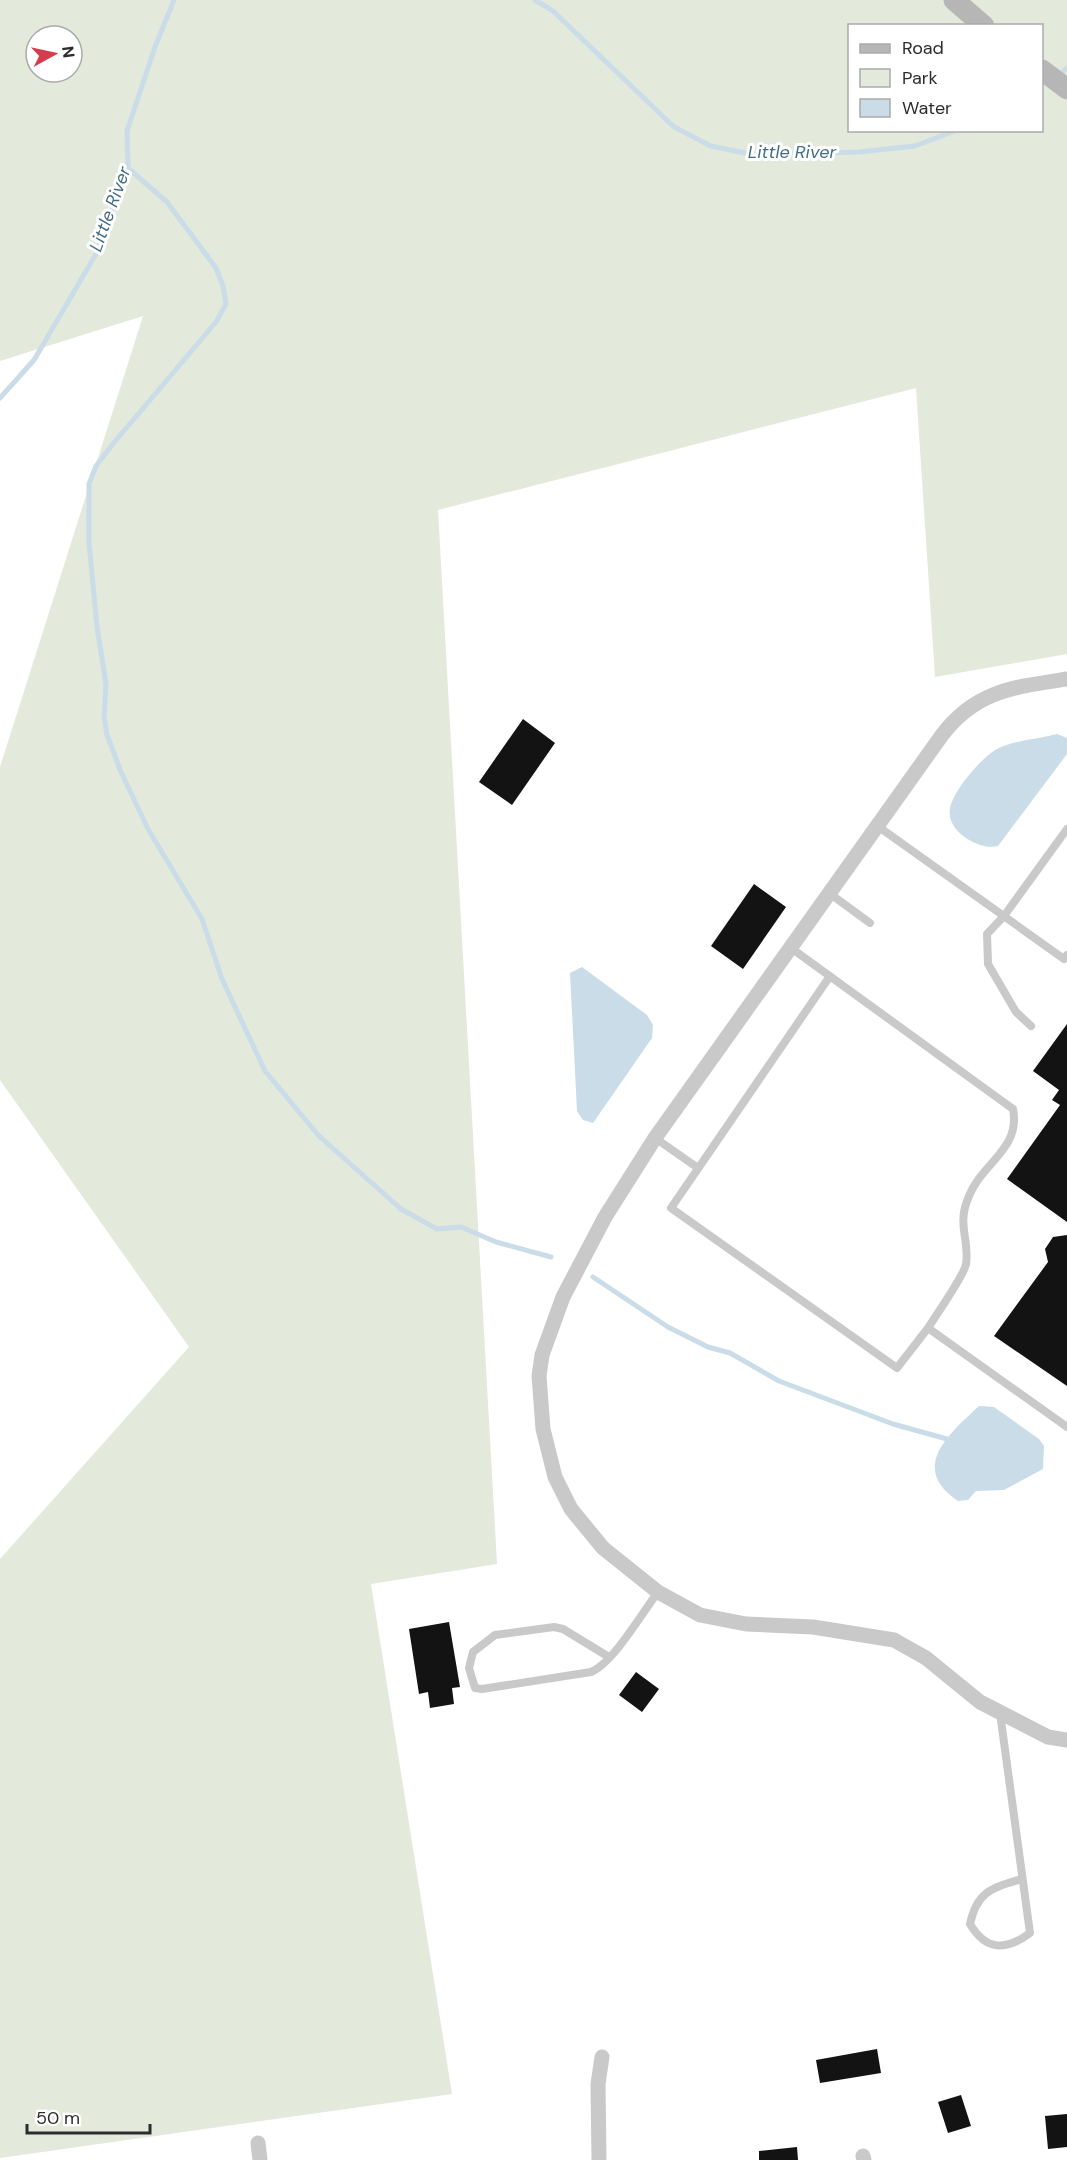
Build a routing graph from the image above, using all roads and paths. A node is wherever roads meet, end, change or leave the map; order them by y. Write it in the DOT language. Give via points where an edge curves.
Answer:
graph roads {
  1 [pos="954,0"];
  2 [pos="982,24"];
  3 [pos="1043,71"];
  4 [pos="1067,89"];
  5 [pos="1067,679"];
  6 [pos="876,825"];
  7 [pos="1067,829"];
  8 [pos="829,893"];
  9 [pos="1004,916"];
  10 [pos="870,923"];
  11 [pos="791,948"];
  12 [pos="1067,955"];
  13 [pos="830,976"];
  14 [pos="1031,1026"];
  15 [pos="655,1138"];
  16 [pos="698,1168"];
  17 [pos="928,1328"];
  18 [pos="1067,1427"];
  19 [pos="658,1592"];
  20 [pos="609,1657"];
  21 [pos="1000,1713"];
  22 [pos="1067,1740"];
  23 [pos="1022,1879"];
  24 [pos="603,2057"];
  25 [pos="258,2143"];
  26 [pos="260,2160"];
  27 [pos="599,2160"];
  1 -- 2 [label="main road"];
  3 -- 4 [label="main road"];
  5 -- 6 [label="street" via="1002,691 963,710"];
  6 -- 8 [label="street"];
  6 -- 9 [label="lane"];
  7 -- 9 [label="lane"];
  8 -- 10 [label="lane"];
  8 -- 11 [label="street"];
  9 -- 12 [label="lane" via="1064,958"];
  9 -- 14 [label="lane" via="987,934 988,964 1016,1012"];
  11 -- 13 [label="lane"];
  11 -- 15 [label="street"];
  13 -- 16 [label="lane"];
  13 -- 17 [label="lane" via="1013,1109 1016,1125 1010,1140 969,1193 963,1214 966,1265"];
  15 -- 16 [label="lane"];
  15 -- 19 [label="street" via="605,1217 563,1297 550,1325 539,1376 548,1456 571,1509 603,1548"];
  16 -- 17 [label="lane" via="671,1208 897,1368"];
  17 -- 18 [label="lane"];
  19 -- 20 [label="lane"];
  19 -- 21 [label="street" via="700,1615 746,1624 813,1627 894,1640 926,1658 980,1702"];
  20 -- 20 [label="lane" via="591,1672 482,1689 476,1688 469,1668 477,1645 495,1635 554,1627"];
  21 -- 22 [label="street" via="1047,1737"];
  21 -- 23 [label="lane"];
  23 -- 23 [label="lane" via="1030,1934 999,1946 978,1937 970,1924 974,1906 984,1892"];
  24 -- 27 [label="street" via="598,2084"];
  25 -- 26 [label="street"];
}
